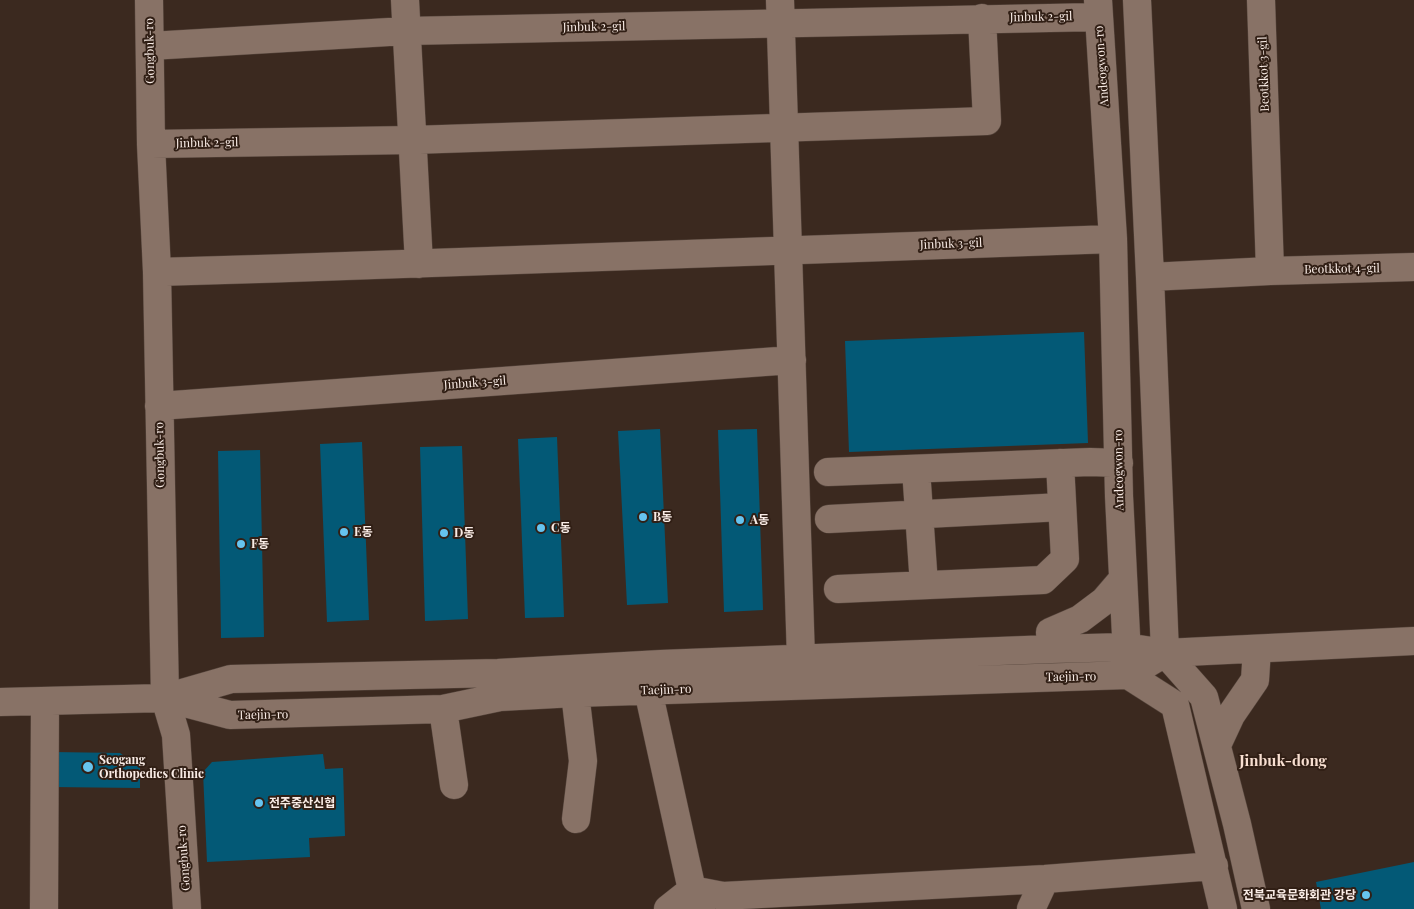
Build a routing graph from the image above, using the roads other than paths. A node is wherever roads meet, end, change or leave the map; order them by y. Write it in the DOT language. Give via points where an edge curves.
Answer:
graph roads {
  1 [pos="149,0"];
  2 [pos="405,0"];
  3 [pos="1137,0"];
  4 [pos="1261,0"];
  5 [pos="1099,8"];
  6 [pos="781,11"];
  7 [pos="982,18"];
  8 [pos="406,31"];
  9 [pos="150,46"];
  10 [pos="784,128"];
  11 [pos="412,140"];
  12 [pos="151,144"];
  13 [pos="1114,239"];
  14 [pos="789,249"];
  15 [pos="419,264"];
  16 [pos="1414,268"];
  17 [pos="1270,271"];
  18 [pos="157,272"];
  19 [pos="1150,277"];
  20 [pos="792,360"];
  21 [pos="159,406"];
  22 [pos="1119,462"];
  23 [pos="1060,463"];
  24 [pos="916,469"];
  25 [pos="828,472"];
  26 [pos="1062,508"];
  27 [pos="919,514"];
  28 [pos="829,519"];
  29 [pos="1122,580"];
  30 [pos="924,585"];
  31 [pos="838,589"];
  32 [pos="1414,641"];
  33 [pos="1126,647"];
  34 [pos="1051,648"];
  35 [pos="1257,649"];
  36 [pos="1165,653"];
  37 [pos="801,659"];
  38 [pos="1128,675"];
  39 [pos="648,690"];
  40 [pos="575,693"];
  41 [pos="165,698"];
  42 [pos="45,701"];
  43 [pos="0,702"];
  44 [pos="443,709"];
  45 [pos="1217,745"];
  46 [pos="454,785"];
  47 [pos="576,819"];
  48 [pos="1214,866"];
  49 [pos="1045,879"];
  50 [pos="698,900"];
  51 [pos="44,909"];
  52 [pos="187,909"];
  53 [pos="668,909"];
  54 [pos="1031,909"];
  55 [pos="1223,909"];
  56 [pos="1256,909"];
  1 -- 9 [label="street, Gongbuk-ro"];
  2 -- 8 [label="street"];
  3 -- 19 [label="street"];
  4 -- 17 [label="street, Beotkkot 3-gil"];
  5 -- 7 [label="street, Jinbuk 2-gil"];
  5 -- 13 [label="street, Andeogwon-ro"];
  6 -- 7 [label="street, Jinbuk 2-gil"];
  6 -- 8 [label="street, Jinbuk 2-gil"];
  6 -- 10 [label="street"];
  7 -- 10 [label="street, Jinbuk 2-gil" via="987,121"];
  8 -- 9 [label="street, Jinbuk 2-gil"];
  8 -- 11 [label="street"];
  9 -- 12 [label="street, Gongbuk-ro"];
  10 -- 11 [label="street, Jinbuk 2-gil"];
  10 -- 14 [label="street"];
  11 -- 12 [label="street, Jinbuk 2-gil"];
  11 -- 15 [label="street"];
  12 -- 18 [label="street, Gongbuk-ro"];
  13 -- 14 [label="street, Jinbuk 3-gil"];
  13 -- 22 [label="street, Andeogwon-ro"];
  14 -- 15 [label="street, Jinbuk 3-gil"];
  14 -- 20 [label="street"];
  15 -- 18 [label="street, Jinbuk 3-gil"];
  16 -- 17 [label="street, Beotkkot 4-gil"];
  17 -- 19 [label="street, Beotkkot 4-gil"];
  18 -- 21 [label="street, Gongbuk-ro"];
  19 -- 36 [label="street"];
  20 -- 21 [label="street, Jinbuk 3-gil"];
  20 -- 37 [label="street"];
  21 -- 41 [label="street, Gongbuk-ro"];
  22 -- 23 [label="street"];
  22 -- 29 [label="street, Andeogwon-ro"];
  23 -- 24 [label="street"];
  23 -- 26 [label="street"];
  24 -- 25 [label="street"];
  24 -- 27 [label="street"];
  26 -- 27 [label="street"];
  26 -- 30 [label="street" via="1065,559 1043,580"];
  27 -- 28 [label="street"];
  27 -- 30 [label="street"];
  29 -- 33 [label="street, Andeogwon-ro"];
  29 -- 34 [label="street" via="1104,601 1080,620 1050,632"];
  30 -- 31 [label="street"];
  32 -- 35 [label="street, Taejin-ro"];
  33 -- 34 [label="street, Taejin-ro"];
  33 -- 36 [label="street, Taejin-ro"];
  33 -- 38 [label="street, Andeogwon-ro"];
  34 -- 37 [label="street, Taejin-ro"];
  35 -- 36 [label="street, Taejin-ro"];
  35 -- 45 [label="street" via="1255,680"];
  36 -- 38 [label="street, Taejin-ro"];
  36 -- 45 [label="street" via="1204,697"];
  37 -- 41 [label="street, Taejin-ro" via="498,673 231,679"];
  38 -- 39 [label="street, Taejin-ro"];
  38 -- 48 [label="street" via="1175,705"];
  39 -- 40 [label="street, Taejin-ro"];
  39 -- 50 [label="street"];
  40 -- 44 [label="street, Taejin-ro" via="500,697"];
  40 -- 47 [label="street" via="583,761"];
  41 -- 42 [label="street, Taejin-ro"];
  41 -- 44 [label="street, Taejin-ro" via="230,715"];
  41 -- 52 [label="street, Gongbuk-ro" via="176,735"];
  42 -- 43 [label="street, Taejin-ro"];
  42 -- 51 [label="street"];
  44 -- 46 [label="street"];
  45 -- 56 [label="street"];
  48 -- 49 [label="street"];
  48 -- 55 [label="street"];
  49 -- 50 [label="street"];
  49 -- 54 [label="street"];
  50 -- 53 [label="street"];
}
